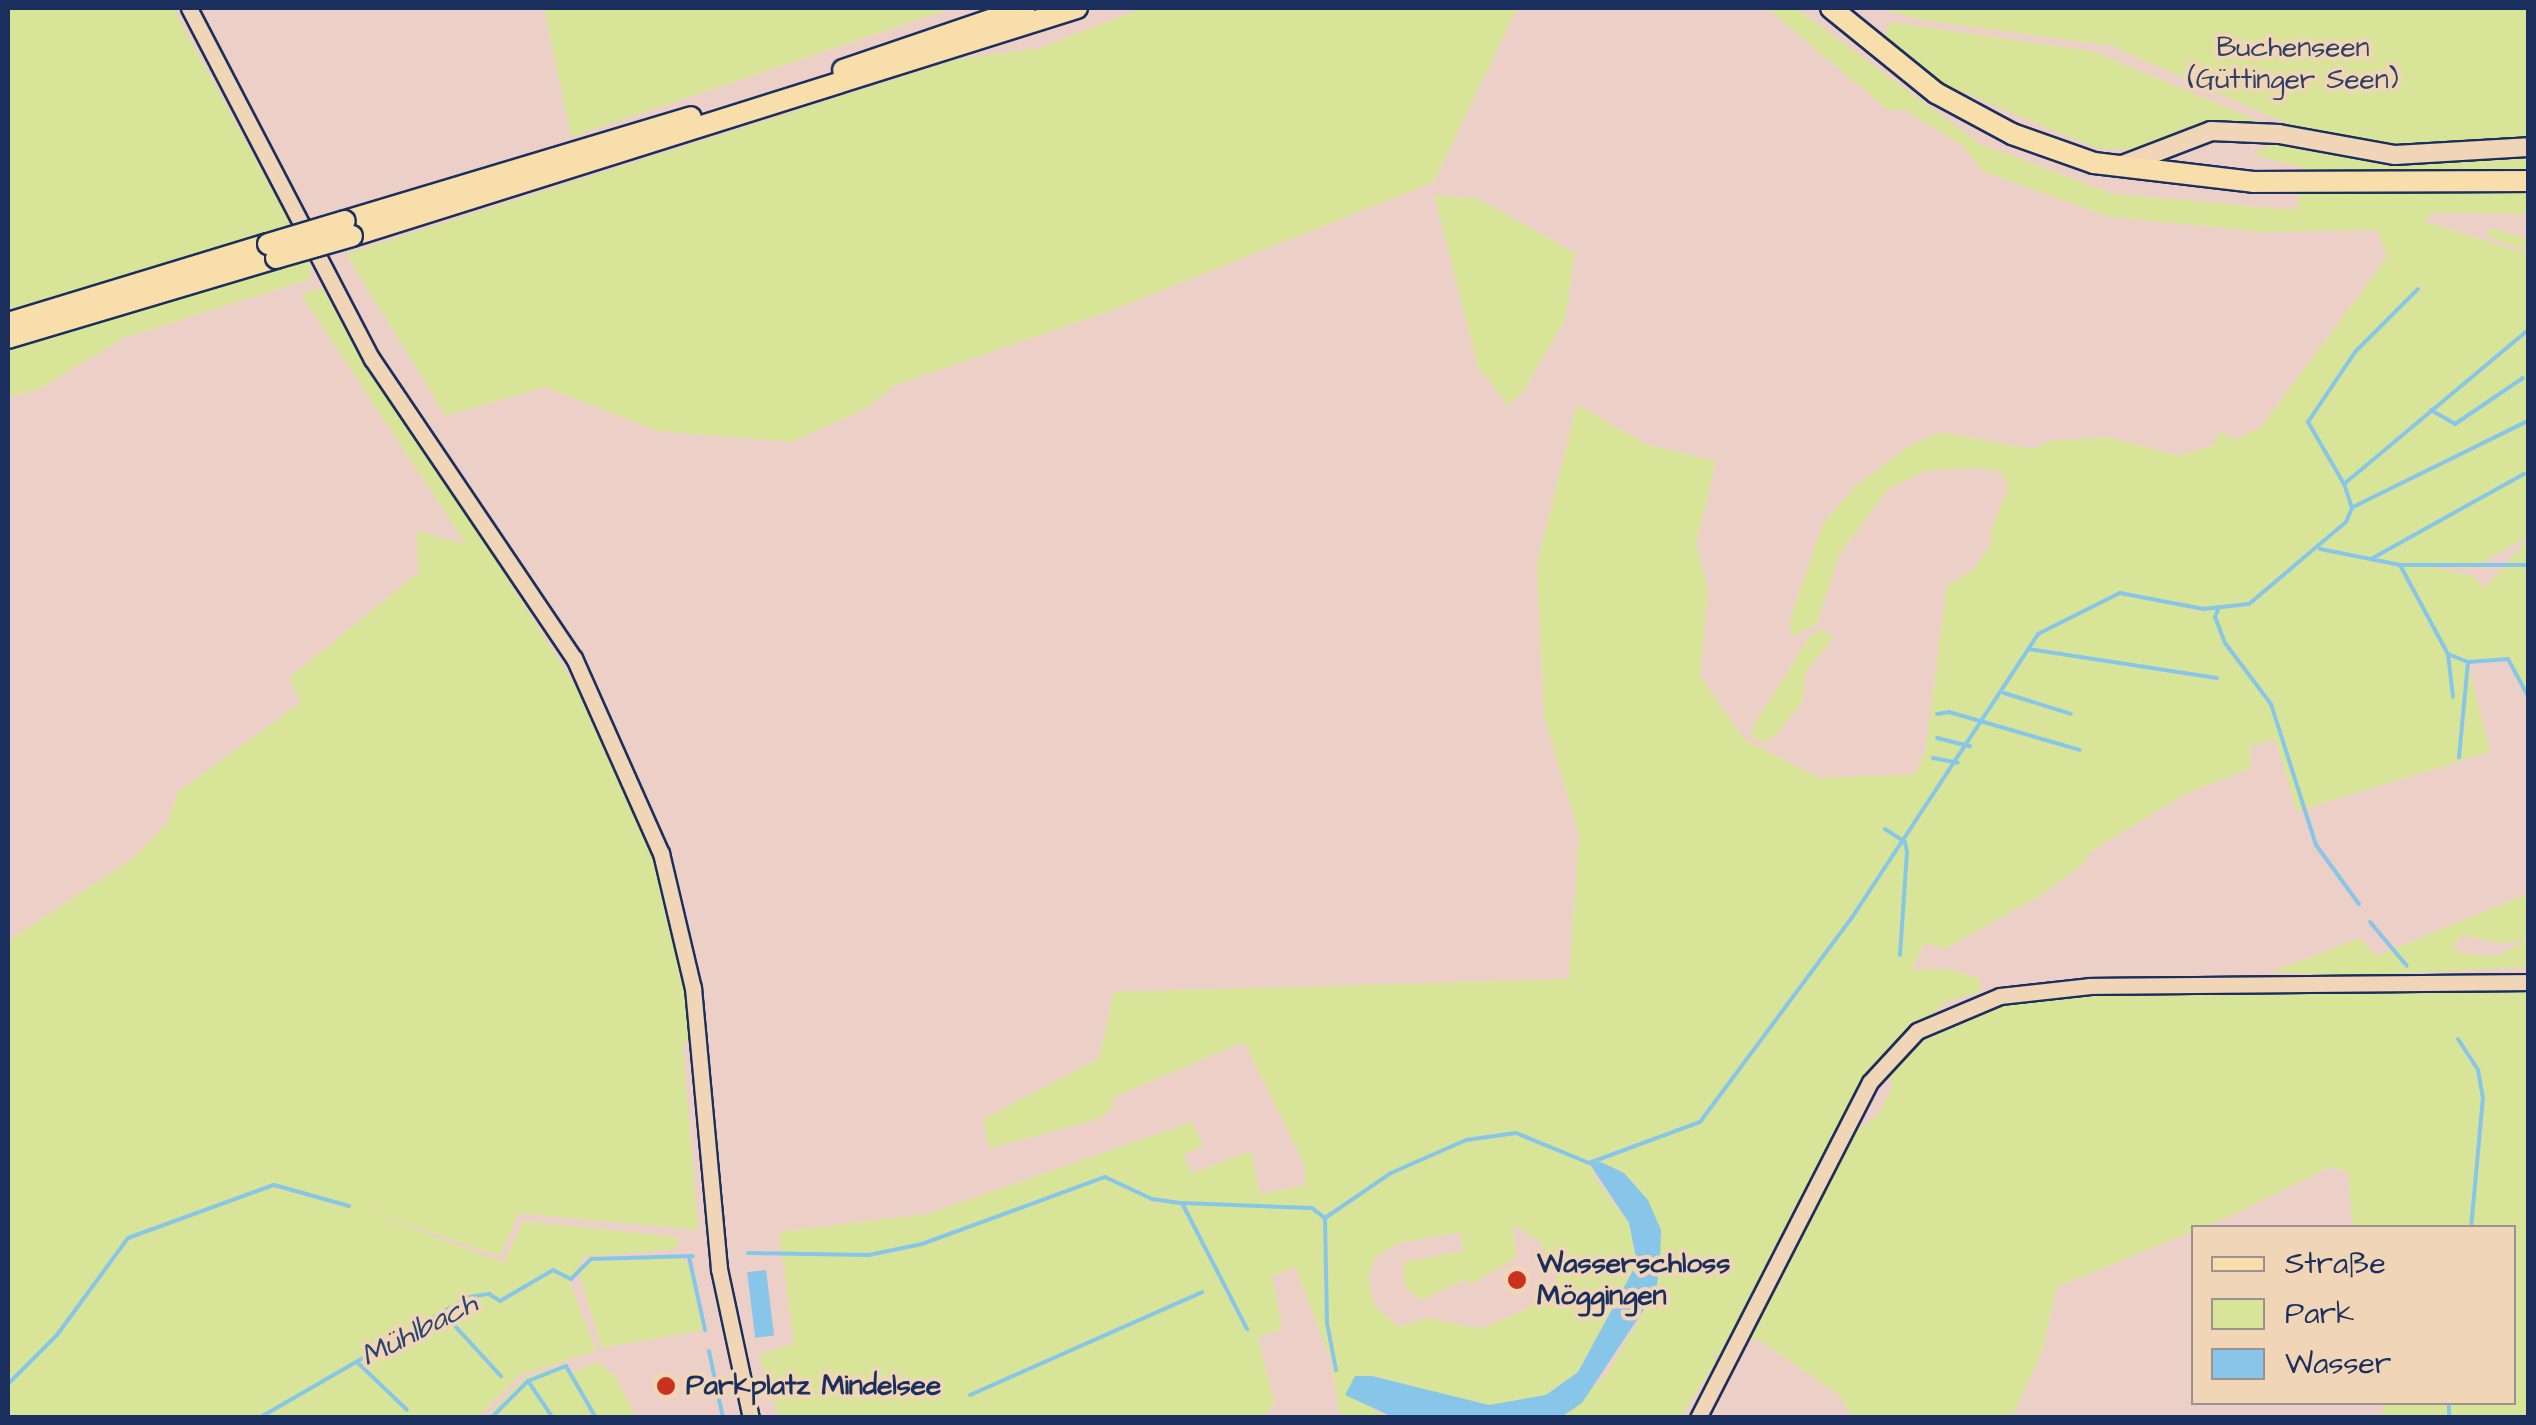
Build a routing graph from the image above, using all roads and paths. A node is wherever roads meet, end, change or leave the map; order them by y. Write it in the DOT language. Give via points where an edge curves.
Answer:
graph roads {
  1 [pos="189,8"];
  2 [pos="1026,8"];
  3 [pos="1077,8"];
  4 [pos="1831,8"];
  5 [pos="2528,147"];
  6 [pos="2115,168"];
  7 [pos="2528,181"];
  8 [pos="348,229"];
  9 [pos="272,251"];
  10 [pos="8,323"];
  11 [pos="8,338"];
  12 [pos="2528,982"];
  13 [pos="751,1418"];
  14 [pos="1698,1418"];
  1 -- 13 [label="street" via="372,359 574,658 654,836 693,988 719,1269"];
  2 -- 8 [label="main road"];
  3 -- 8 [label="main road"];
  4 -- 6 [label="main road" via="1936,93 2012,134"];
  5 -- 6 [label="main road" via="2394,155 2299,137 2211,131"];
  6 -- 7 [label="main road" via="2330,186"];
  8 -- 9 [label="main road, bridge"];
  9 -- 10 [label="main road"];
  9 -- 11 [label="main road"];
  12 -- 14 [label="street" via="2090,986 2000,996 1917,1031 1870,1082"];
}
